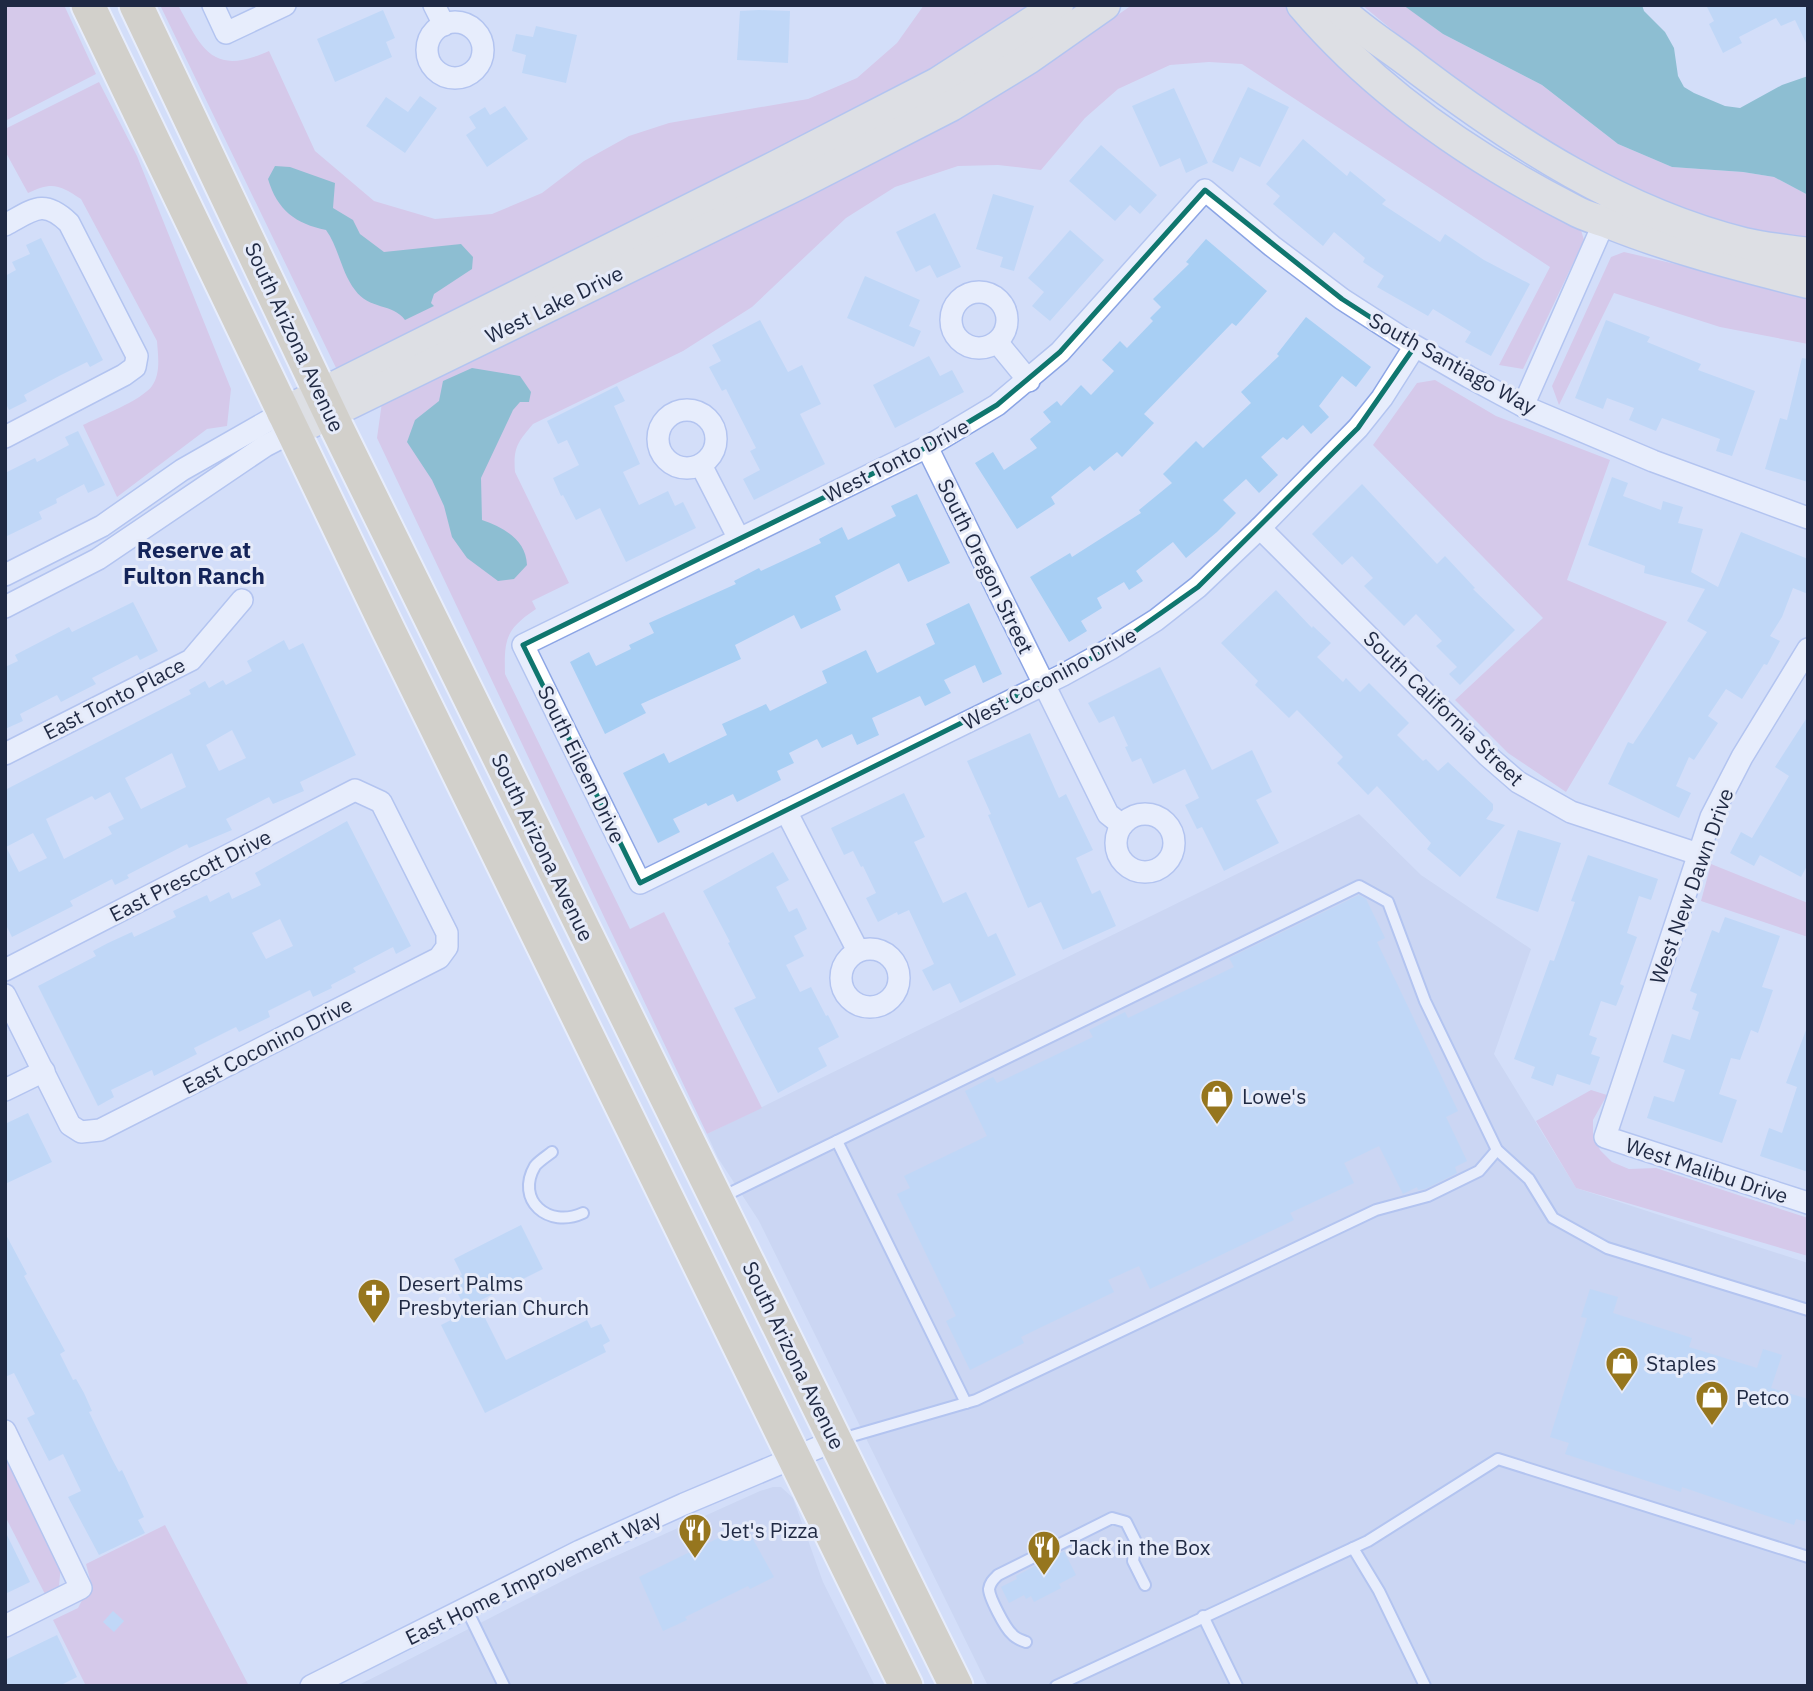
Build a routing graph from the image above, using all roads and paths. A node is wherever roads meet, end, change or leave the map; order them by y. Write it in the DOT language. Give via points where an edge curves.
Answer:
graph roads {
  1 [pos="88,5"];
  2 [pos="136,5"];
  3 [pos="213,5"];
  4 [pos="285,5"];
  5 [pos="434,5"];
  6 [pos="1058,5"];
  7 [pos="1105,5"];
  8 [pos="1303,5"];
  9 [pos="1336,5"];
  10 [pos="444,25"];
  11 [pos="1205,190"];
  12 [pos="1610,208"];
  13 [pos="5,225"];
  14 [pos="1808,253"];
  15 [pos="1808,283"];
  16 [pos="997,342"];
  17 [pos="1415,346"];
  18 [pos="1029,381"];
  19 [pos="326,403"];
  20 [pos="1523,405"];
  21 [pos="287,422"];
  22 [pos="5,437"];
  23 [pos="927,447"];
  24 [pos="701,465"];
  25 [pos="1808,518"];
  26 [pos="1260,528"];
  27 [pos="739,539"];
  28 [pos="5,575"];
  29 [pos="242,600"];
  30 [pos="5,607"];
  31 [pos="523,645"];
  32 [pos="1808,649"];
  33 [pos="1044,685"];
  34 [pos="5,754"];
  35 [pos="786,811"];
  36 [pos="1122,825"];
  37 [pos="1698,854"];
  38 [pos="640,883"];
  39 [pos="447,947"];
  40 [pos="858,951"];
  41 [pos="5,970"];
  42 [pos="5,995"];
  43 [pos="44,1071"];
  44 [pos="5,1090"];
  45 [pos="1605,1137"];
  46 [pos="837,1141"];
  47 [pos="1497,1150"];
  48 [pos="552,1152"];
  49 [pos="717,1199"];
  50 [pos="1808,1203"];
  51 [pos="583,1213"];
  52 [pos="1808,1310"];
  53 [pos="966,1403"];
  54 [pos="5,1431"];
  55 [pos="836,1440"];
  56 [pos="794,1458"];
  57 [pos="1353,1548"];
  58 [pos="1808,1557"];
  59 [pos="1145,1585"];
  60 [pos="466,1608"];
  61 [pos="1203,1616"];
  62 [pos="5,1626"];
  63 [pos="1026,1642"];
  64 [pos="311,1686"];
  65 [pos="504,1686"];
  66 [pos="906,1686"];
  67 [pos="956,1686"];
  68 [pos="1056,1686"];
  69 [pos="1237,1686"];
  70 [pos="1425,1686"];
  1 -- 21 [label="main road, South Arizona Avenue"];
  2 -- 19 [label="main road, South Arizona Avenue"];
  3 -- 4 [label="street" via="226,33"];
  5 -- 10 [label="street"];
  6 -- 19 [label="street, West Lake Drive" via="937,83"];
  7 -- 19 [label="street, West Lake Drive" via="951,106 797,185"];
  8 -- 12 [label="street" via="1327,34 1406,104 1486,160 1575,211"];
  9 -- 12 [label="street" via="1508,134 1588,182"];
  11 -- 17 [label="street, South Santiago Way" via="1342,299"];
  11 -- 18 [label="street, West Tonto Drive" via="1090,322"];
  12 -- 14 [label="street" via="1745,243"];
  12 -- 15 [label="street" via="1683,251"];
  12 -- 20 [label="street"];
  13 -- 22 [label="street" via="37,208 56,211 69,223 137,356 135,367 124,375"];
  16 -- 18 [label="street"];
  17 -- 20 [label="street, South Santiago Way"];
  17 -- 26 [label="street, West Coconino Drive" via="1358,428"];
  18 -- 23 [label="street, West Tonto Drive"];
  19 -- 21 [label="street, West Lake Drive"];
  19 -- 49 [label="main road, South Arizona Avenue"];
  20 -- 25 [label="street, South Santiago Way" via="1653,461"];
  21 -- 28 [label="street, West Lake Drive" via="182,470 102,526"];
  21 -- 30 [label="street, West Lake Drive" via="265,446 98,559"];
  21 -- 56 [label="main road, South Arizona Avenue"];
  23 -- 27 [label="street, West Tonto Drive"];
  23 -- 33 [label="street, South Oregon Street"];
  24 -- 27 [label="street"];
  26 -- 33 [label="street, West Coconino Drive" via="1156,620"];
  26 -- 37 [label="street, South California Street" via="1518,782 1571,812"];
  27 -- 31 [label="street, West Tonto Drive"];
  29 -- 34 [label="street, East Tonto Place" via="191,660"];
  31 -- 38 [label="street, South Eileen Drive"];
  32 -- 37 [label="street, West New Dawn Drive" via="1725,787"];
  33 -- 35 [label="street, West Coconino Drive"];
  33 -- 36 [label="street, South Oregon Street" via="1108,814"];
  35 -- 38 [label="street, West Coconino Drive"];
  35 -- 40 [label="street"];
  37 -- 45 [label="street, West New Dawn Drive"];
  39 -- 41 [label="street, East Prescott Drive" via="447,933 381,802 355,790"];
  39 -- 43 [label="street, East Coconino Drive" via="439,958 100,1130 81,1132 70,1125"];
  42 -- 43 [label="street"];
  43 -- 44 [label="street"];
  45 -- 50 [label="street, West Malibu Drive"];
  46 -- 47 [label="lane" via="1359,886 1388,902 1425,1001"];
  46 -- 49 [label="lane"];
  46 -- 53 [label="lane"];
  47 -- 52 [label="lane" via="1530,1179 1553,1218 1607,1248"];
  47 -- 53 [label="lane" via="1479,1171 1428,1196 1376,1210"];
  48 -- 51 [label="lane" via="536,1165 529,1185 533,1200 543,1213 556,1219"];
  49 -- 55 [label="main road, South Arizona Avenue"];
  53 -- 55 [label="lane"];
  54 -- 62 [label="street" via="81,1588"];
  55 -- 56 [label="street, East Home Improvement Way"];
  55 -- 67 [label="main road, South Arizona Avenue"];
  56 -- 60 [label="street, East Home Improvement Way" via="684,1504"];
  56 -- 66 [label="main road, South Arizona Avenue"];
  57 -- 58 [label="lane" via="1498,1459"];
  57 -- 61 [label="lane"];
  57 -- 70 [label="lane"];
  59 -- 63 [label="lane" via="1133,1561 1134,1534 1126,1522 1112,1518 991,1581 989,1589 1009,1631"];
  60 -- 64 [label="street, East Home Improvement Way"];
  60 -- 65 [label="lane"];
  61 -- 68 [label="lane"];
  61 -- 69 [label="lane"];
}
